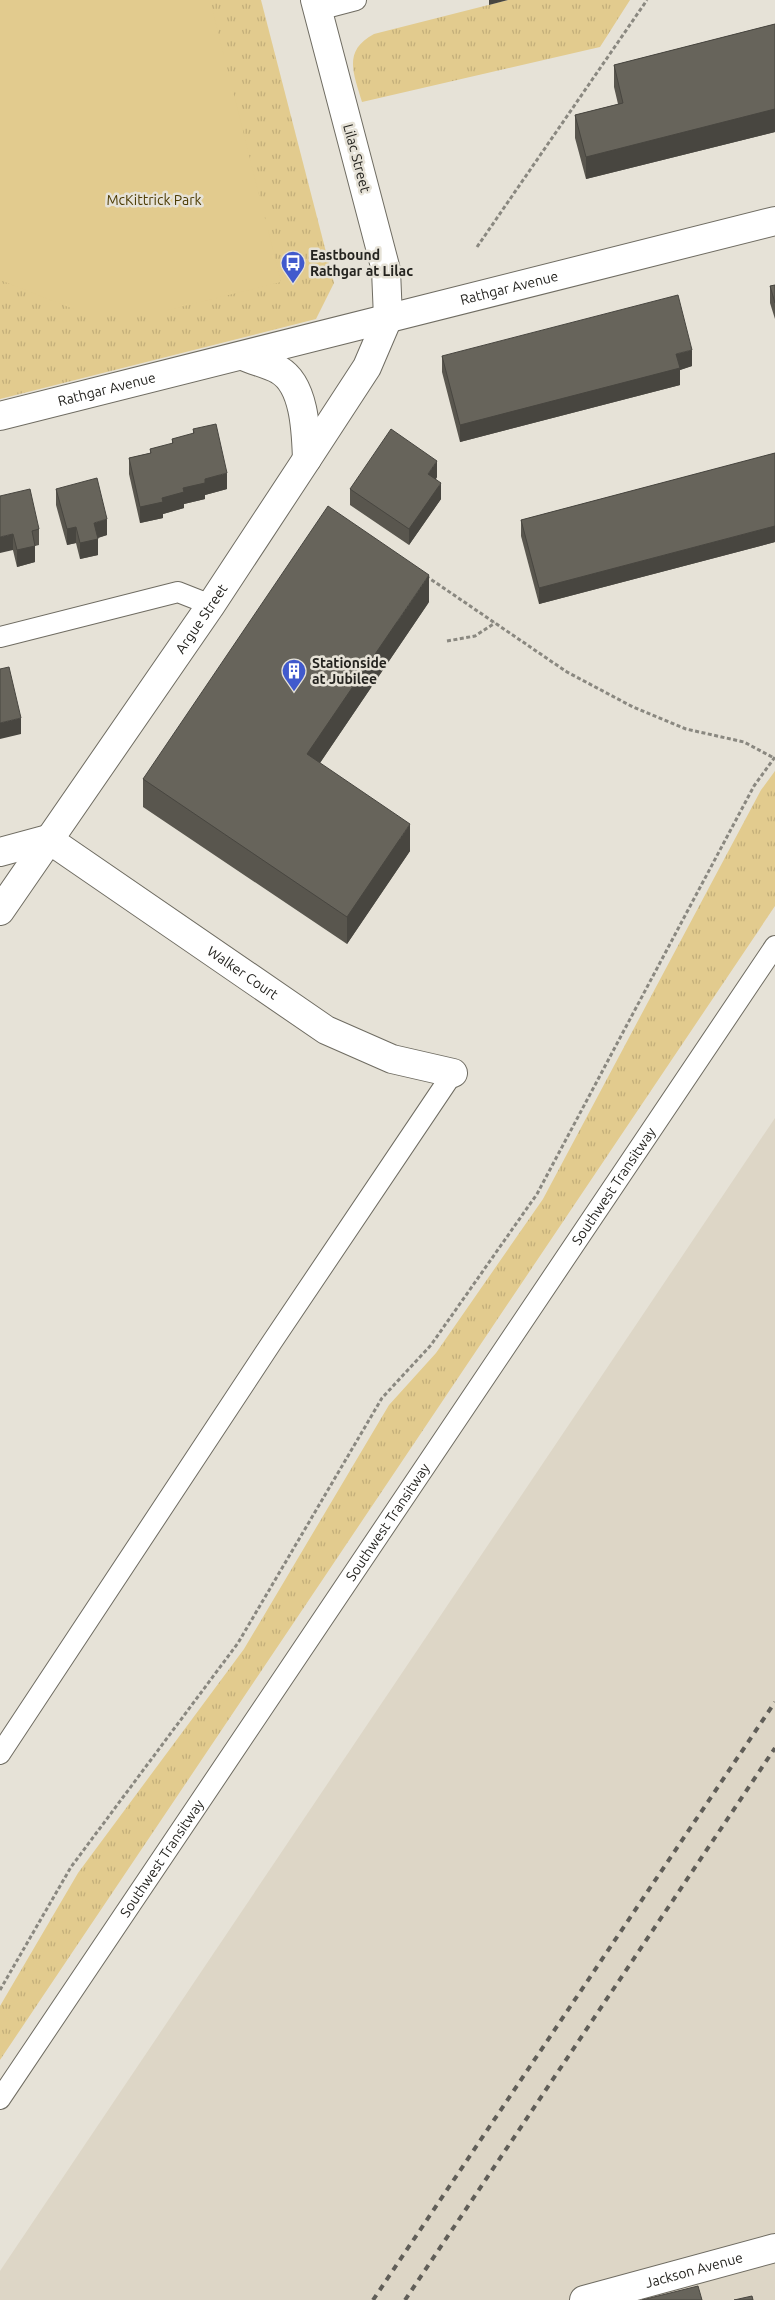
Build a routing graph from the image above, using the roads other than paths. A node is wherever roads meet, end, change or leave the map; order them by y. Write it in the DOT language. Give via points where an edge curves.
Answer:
graph roads {
  1 [pos="356,0"];
  2 [pos="317,5"];
  3 [pos="775,221"];
  4 [pos="388,318"];
  5 [pos="243,356"];
  6 [pos="0,416"];
  7 [pos="307,459"];
  8 [pos="211,605"];
  9 [pos="0,637"];
  10 [pos="48,839"];
  11 [pos="0,852"];
  12 [pos="0,911"];
  13 [pos="775,946"];
  14 [pos="453,1074"];
  15 [pos="0,1754"];
  16 [pos="0,2099"];
  17 [pos="775,2248"];
  18 [pos="584,2300"];
  1 -- 2 [label="lane"];
  2 -- 4 [label="street, Lilac Street" via="386,270"];
  3 -- 4 [label="street, Rathgar Avenue"];
  4 -- 5 [label="street, Rathgar Avenue"];
  4 -- 7 [label="street, Argue Street" via="368,367"];
  5 -- 6 [label="street, Rathgar Avenue"];
  5 -- 7 [label="street" via="280,371 297,391 305,418"];
  7 -- 8 [label="street, Argue Street"];
  8 -- 9 [label="lane" via="178,592"];
  8 -- 10 [label="street, Argue Street"];
  10 -- 11 [label="street"];
  10 -- 12 [label="street, Argue Street"];
  10 -- 14 [label="street, Walker Court" via="326,1030 392,1059"];
  13 -- 16 [label="lane, Southwest Transitway"];
  14 -- 15 [label="lane"];
  17 -- 18 [label="street, Jackson Avenue"];
}
